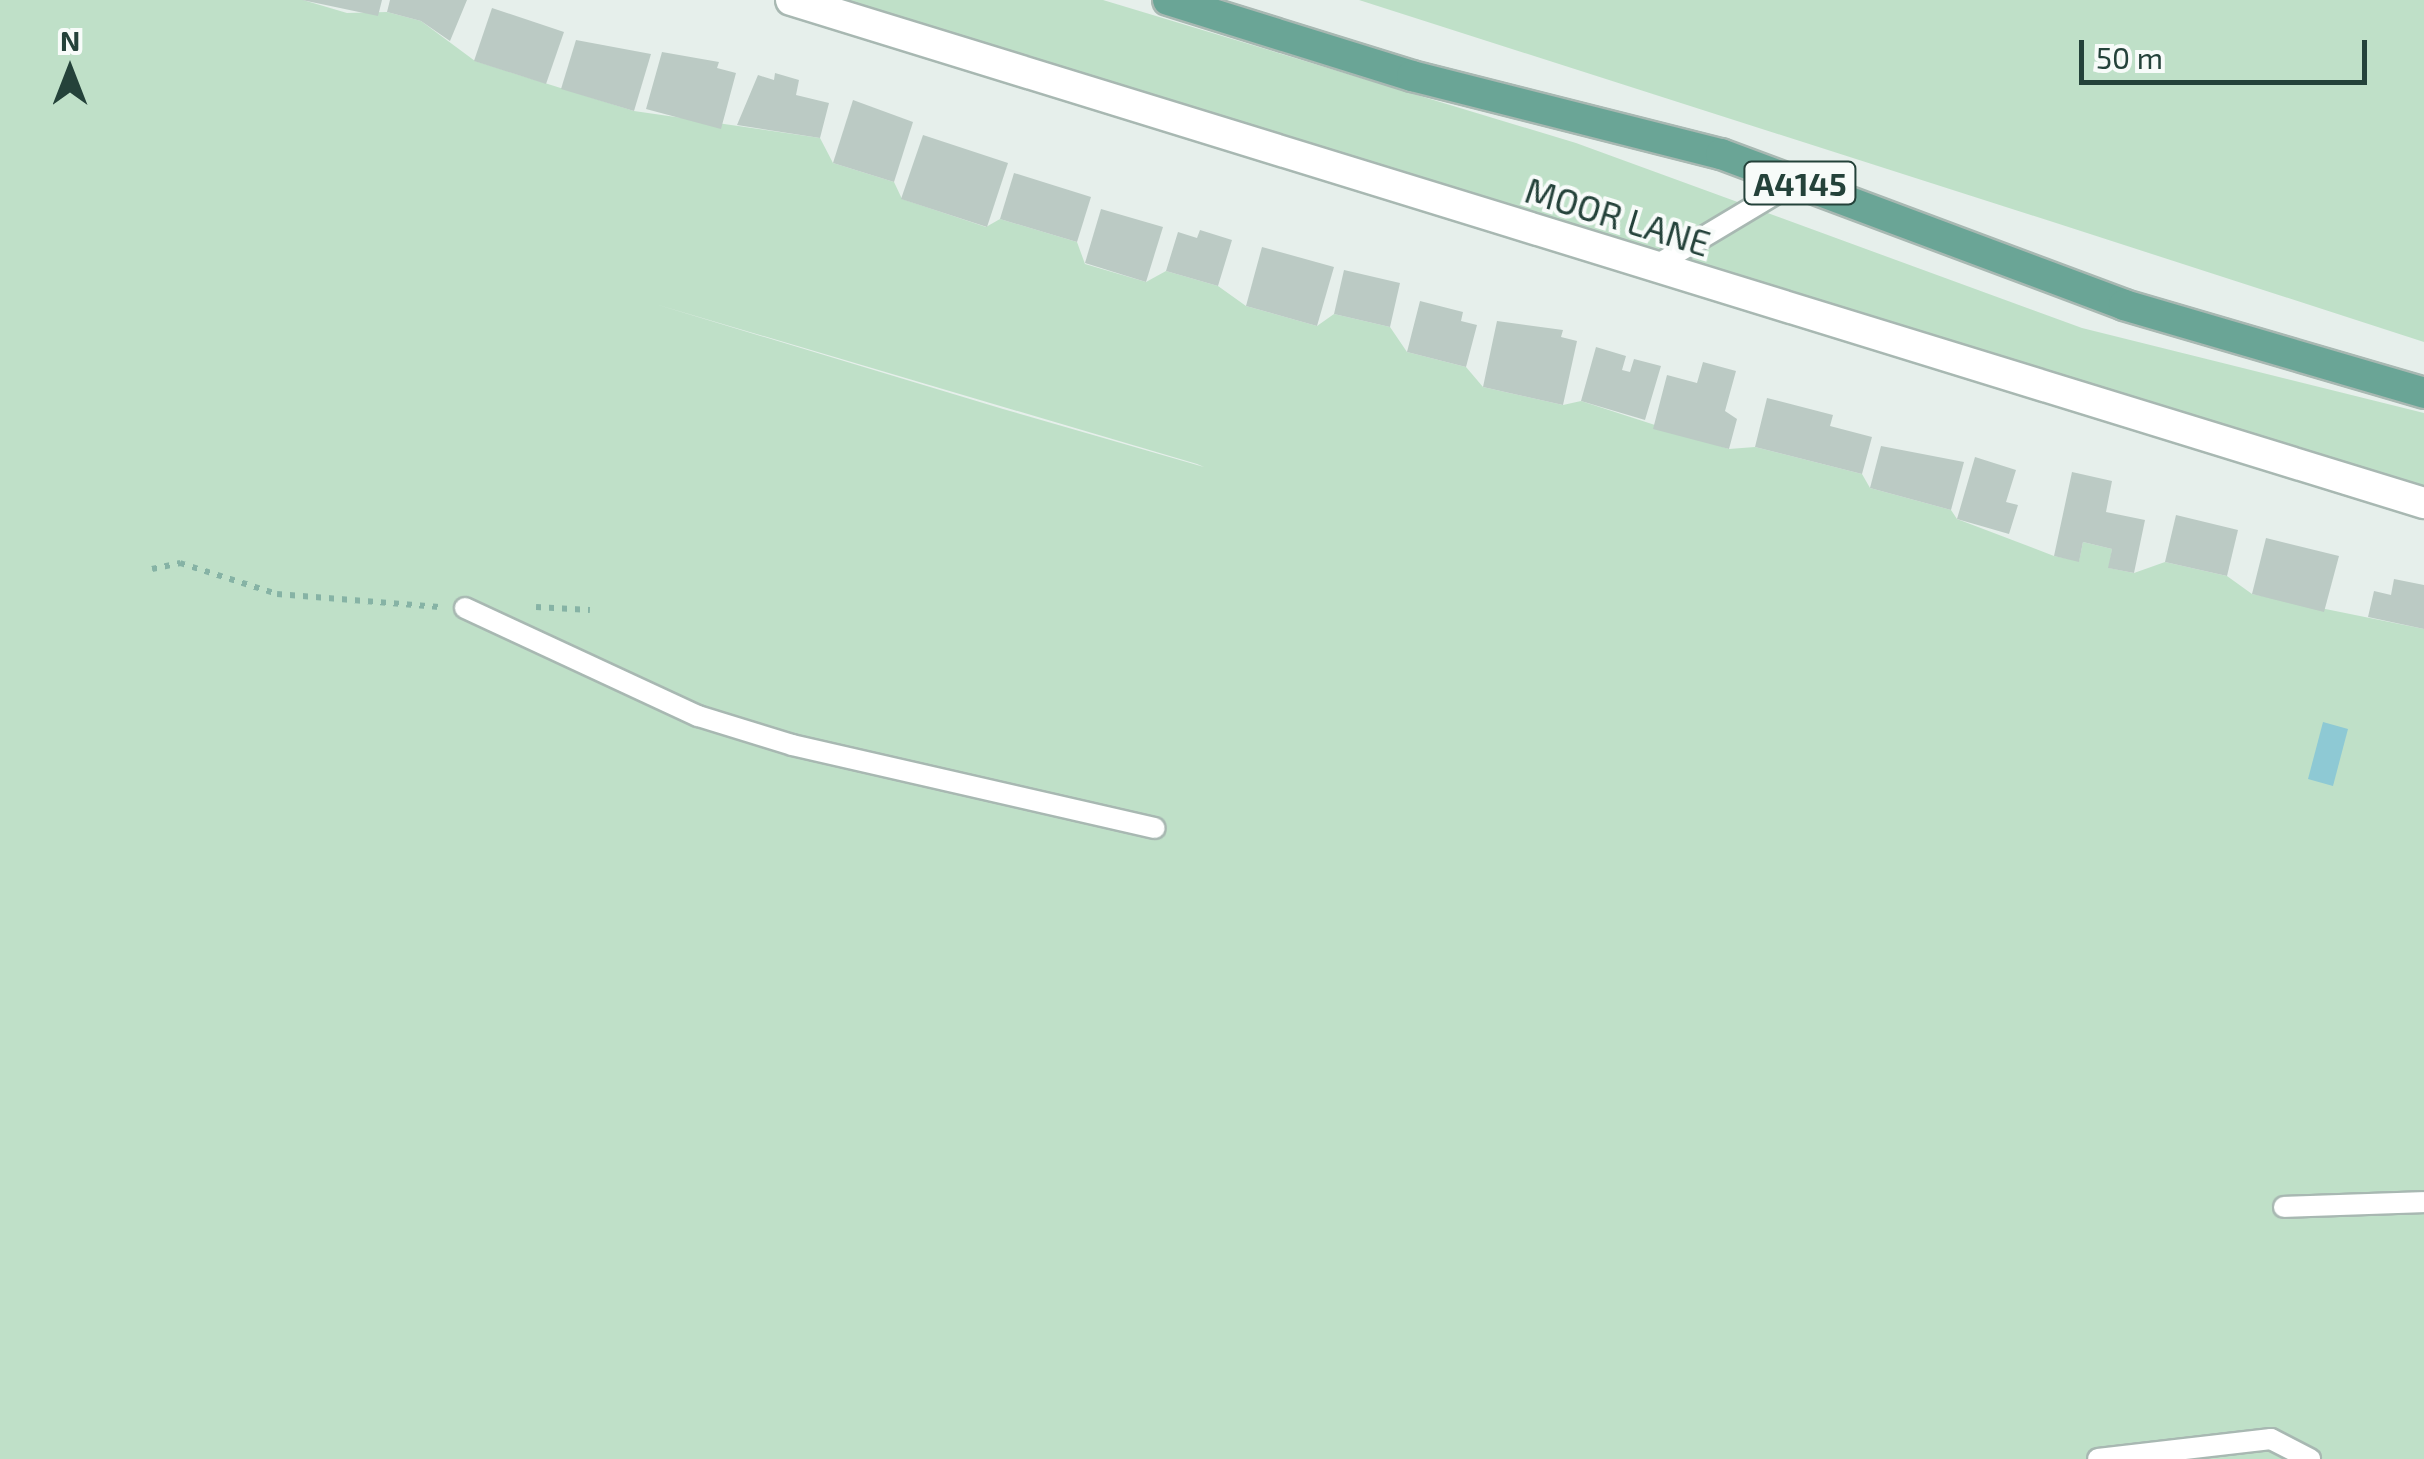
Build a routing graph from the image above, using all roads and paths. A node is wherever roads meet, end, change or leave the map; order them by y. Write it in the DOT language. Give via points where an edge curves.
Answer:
graph roads {
  1 [pos="791,0"];
  2 [pos="1168,0"];
  3 [pos="1797,181"];
  4 [pos="1655,266"];
  5 [pos="2424,393"];
  6 [pos="2424,503"];
  7 [pos="152,569"];
  8 [pos="530,607"];
  9 [pos="465,608"];
  10 [pos="590,610"];
  11 [pos="1155,828"];
  12 [pos="2424,1202"];
  13 [pos="2284,1207"];
  14 [pos="2098,1459"];
  15 [pos="2310,1459"];
  1 -- 4 [label="street, MOOR LANE"];
  2 -- 3 [label="main road, A4145" via="1412,76 1720,154"];
  3 -- 4 [label="lane"];
  3 -- 5 [label="main road, A4145" via="2124,304"];
  4 -- 6 [label="street, MOOR LANE"];
  7 -- 9 [label="path" via="180,563 276,594"];
  8 -- 10 [label="path"];
  9 -- 11 [label="lane" via="698,716 792,745"];
  12 -- 13 [label="lane"];
  14 -- 15 [label="lane" via="2271,1439"];
}
